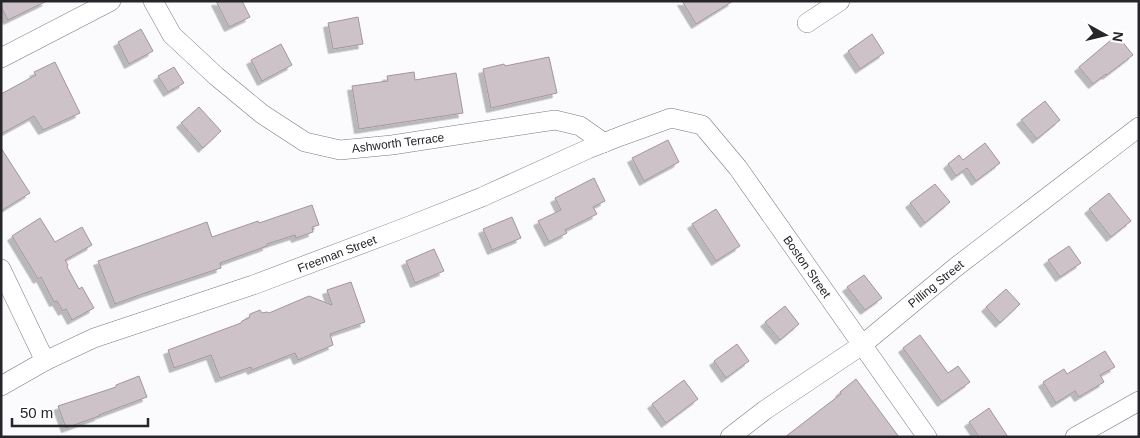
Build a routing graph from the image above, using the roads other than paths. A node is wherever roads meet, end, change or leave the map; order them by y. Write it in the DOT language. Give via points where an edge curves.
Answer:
graph roads {
  1 [pos="111,1"];
  2 [pos="154,1"];
  3 [pos="840,1"];
  4 [pos="807,23"];
  5 [pos="1,58"];
  6 [pos="671,118"];
  7 [pos="1139,127"];
  8 [pos="604,143"];
  9 [pos="1,269"];
  10 [pos="862,344"];
  11 [pos="45,361"];
  12 [pos="1,386"];
  13 [pos="1139,401"];
  14 [pos="730,437"];
  15 [pos="927,437"];
  16 [pos="1074,437"];
  1 -- 5 [label="street"];
  2 -- 8 [label="street, Ashworth Terrace" via="172,35 216,76 262,114 306,142 340,150 555,120 580,126"];
  3 -- 4 [label="street"];
  6 -- 8 [label="street, Freeman Street"];
  6 -- 10 [label="street, Boston Street" via="702,126 708,132 738,168"];
  7 -- 10 [label="street, Pilling Street" via="956,267"];
  8 -- 11 [label="street, Freeman Street" via="395,232 253,285 94,338"];
  9 -- 11 [label="street"];
  10 -- 14 [label="street, Pilling Street"];
  10 -- 15 [label="street, Boston Street"];
  11 -- 12 [label="street, Freeman Street"];
  13 -- 16 [label="street"];
}
